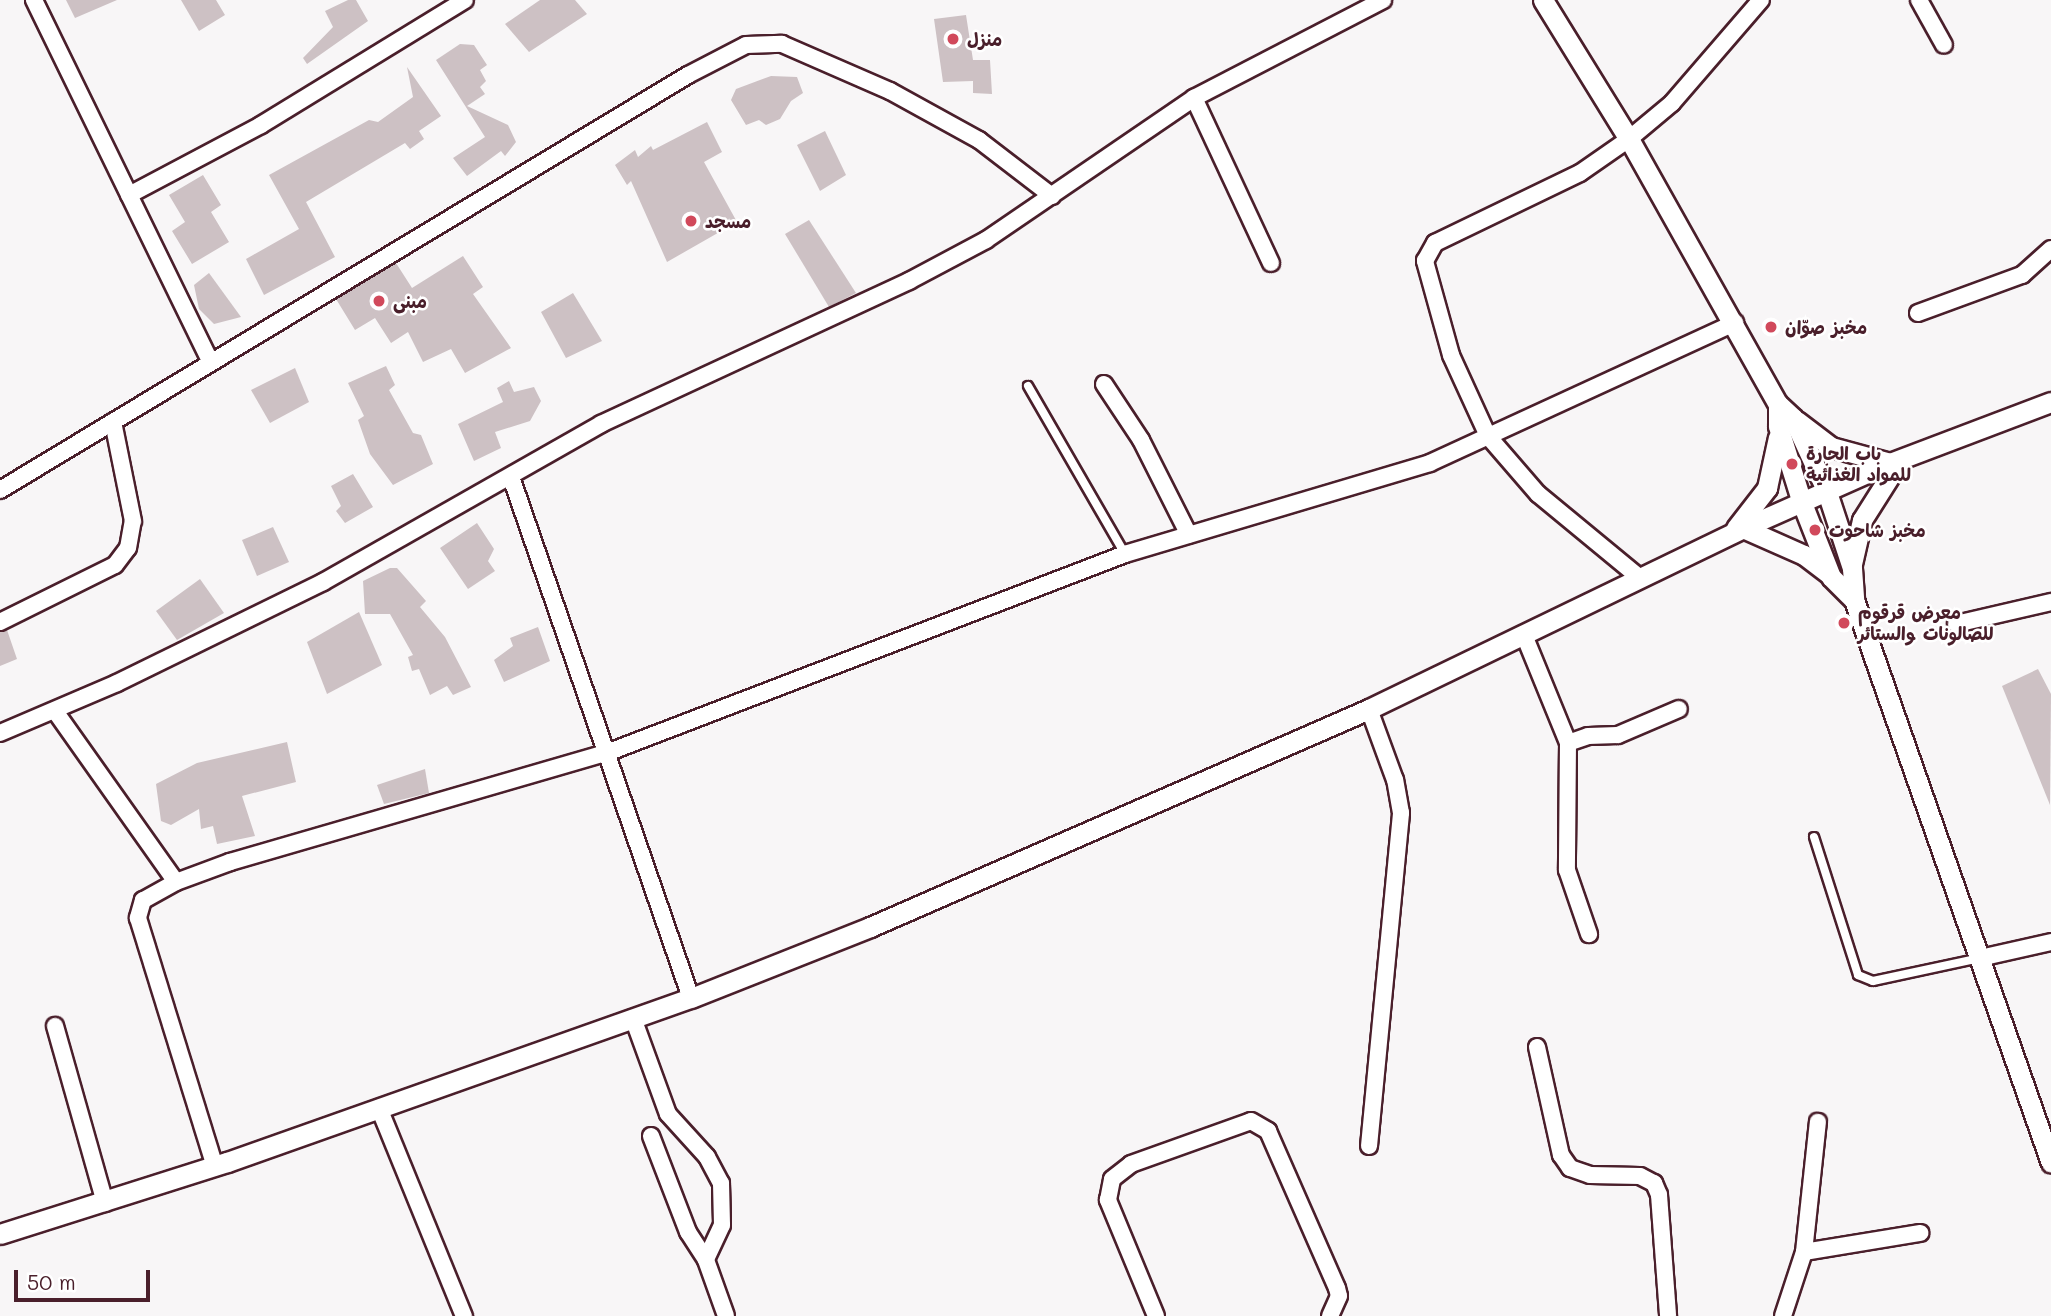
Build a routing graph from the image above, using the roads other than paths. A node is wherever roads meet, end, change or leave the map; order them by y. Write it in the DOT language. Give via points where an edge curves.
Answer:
graph roads {
  1 [pos="34,0"];
  2 [pos="463,0"];
  3 [pos="1384,0"];
  4 [pos="1543,0"];
  5 [pos="1761,0"];
  6 [pos="1919,0"];
  7 [pos="1944,45"];
  8 [pos="1194,98"];
  9 [pos="1629,139"];
  10 [pos="129,195"];
  11 [pos="1052,197"];
  12 [pos="2051,249"];
  13 [pos="1271,263"];
  14 [pos="1918,313"];
  15 [pos="1735,323"];
  16 [pos="211,361"];
  17 [pos="1104,384"];
  18 [pos="1028,386"];
  19 [pos="2051,402"];
  20 [pos="113,422"];
  21 [pos="1786,422"];
  22 [pos="1488,436"];
  23 [pos="1895,461"];
  24 [pos="511,477"];
  25 [pos="0,490"];
  26 [pos="1826,492"];
  27 [pos="1802,503"];
  28 [pos="1737,531"];
  29 [pos="1189,535"];
  30 [pos="1125,554"];
  31 [pos="1852,568"];
  32 [pos="1831,577"];
  33 [pos="1640,578"];
  34 [pos="1854,600"];
  35 [pos="2051,601"];
  36 [pos="0,622"];
  37 [pos="1956,624"];
  38 [pos="1524,635"];
  39 [pos="1369,709"];
  40 [pos="1679,709"];
  41 [pos="55,711"];
  42 [pos="0,733"];
  43 [pos="1568,743"];
  44 [pos="609,752"];
  45 [pos="1814,837"];
  46 [pos="176,882"];
  47 [pos="1589,934"];
  48 [pos="2051,942"];
  49 [pos="1980,958"];
  50 [pos="691,998"];
  51 [pos="633,1018"];
  52 [pos="55,1026"];
  53 [pos="1537,1047"];
  54 [pos="379,1108"];
  55 [pos="1818,1122"];
  56 [pos="651,1136"];
  57 [pos="1369,1146"];
  58 [pos="2051,1163"];
  59 [pos="215,1166"];
  60 [pos="105,1203"];
  61 [pos="1920,1233"];
  62 [pos="0,1234"];
  63 [pos="1804,1252"];
  64 [pos="706,1260"];
  65 [pos="464,1316"];
  66 [pos="726,1316"];
  67 [pos="1156,1316"];
  68 [pos="1330,1316"];
  69 [pos="1668,1316"];
  70 [pos="1783,1316"];
  1 -- 10 [label="street"];
  2 -- 10 [label="street" via="261,125"];
  3 -- 8 [label="street"];
  4 -- 9 [label="street"];
  5 -- 9 [label="street" via="1672,103"];
  6 -- 7 [label="street"];
  8 -- 11 [label="street"];
  8 -- 13 [label="street"];
  9 -- 15 [label="street"];
  9 -- 22 [label="street" via="1580,173 1435,243 1428,253 1425,261 1437,316"];
  10 -- 16 [label="street"];
  11 -- 16 [label="street" via="979,140 938,115 782,44 757,42 688,75"];
  11 -- 24 [label="street" via="986,240 909,281 601,424"];
  12 -- 14 [label="street" via="2022,275"];
  15 -- 21 [label="street"];
  15 -- 22 [label="street"];
  16 -- 20 [label="street"];
  17 -- 29 [label="street" via="1140,440"];
  18 -- 30 [label="lane"];
  19 -- 23 [label="street"];
  20 -- 25 [label="street"];
  20 -- 36 [label="street" via="133,521 128,548 115,565"];
  21 -- 23 [label="street" via="1831,447"];
  21 -- 26 [label="street"];
  21 -- 27 [label="street"];
  21 -- 28 [label="street" via="1767,488"];
  22 -- 29 [label="street" via="1430,463"];
  22 -- 33 [label="street" via="1538,494"];
  23 -- 26 [label="street"];
  23 -- 31 [label="street" via="1862,520"];
  24 -- 41 [label="street" via="323,582"];
  24 -- 44 [label="street"];
  26 -- 27 [label="street"];
  26 -- 31 [label="street"];
  27 -- 28 [label="street"];
  27 -- 32 [label="street"];
  28 -- 32 [label="street" via="1804,555"];
  28 -- 33 [label="street"];
  29 -- 30 [label="street"];
  30 -- 44 [label="street"];
  31 -- 34 [label="street"];
  32 -- 34 [label="street"];
  33 -- 38 [label="street"];
  34 -- 49 [label="street"];
  35 -- 37 [label="street"];
  38 -- 39 [label="street"];
  38 -- 43 [label="street"];
  39 -- 50 [label="street" via="870,927"];
  39 -- 57 [label="street" via="1395,780 1401,813"];
  40 -- 43 [label="street" via="1618,735 1588,736"];
  41 -- 42 [label="street"];
  41 -- 46 [label="street"];
  43 -- 47 [label="street" via="1567,870"];
  44 -- 46 [label="street" via="230,862"];
  44 -- 50 [label="street"];
  45 -- 49 [label="lane" via="1858,975 1873,981"];
  46 -- 59 [label="street" via="143,900 138,918"];
  48 -- 49 [label="street"];
  49 -- 58 [label="street"];
  50 -- 51 [label="street"];
  51 -- 54 [label="street"];
  51 -- 64 [label="street" via="668,1114 707,1157 721,1183 722,1225"];
  52 -- 60 [label="street"];
  53 -- 69 [label="street" via="1561,1155 1570,1168 1590,1175 1640,1176 1654,1183 1659,1195"];
  54 -- 59 [label="street"];
  54 -- 65 [label="street"];
  55 -- 63 [label="street"];
  56 -- 64 [label="street" via="688,1232"];
  59 -- 60 [label="street"];
  60 -- 62 [label="street"];
  61 -- 63 [label="street"];
  63 -- 70 [label="street"];
  64 -- 66 [label="street"];
  67 -- 68 [label="street" via="1108,1200 1112,1179 1131,1164 1251,1121 1268,1131 1337,1288 1339,1297"];
}
